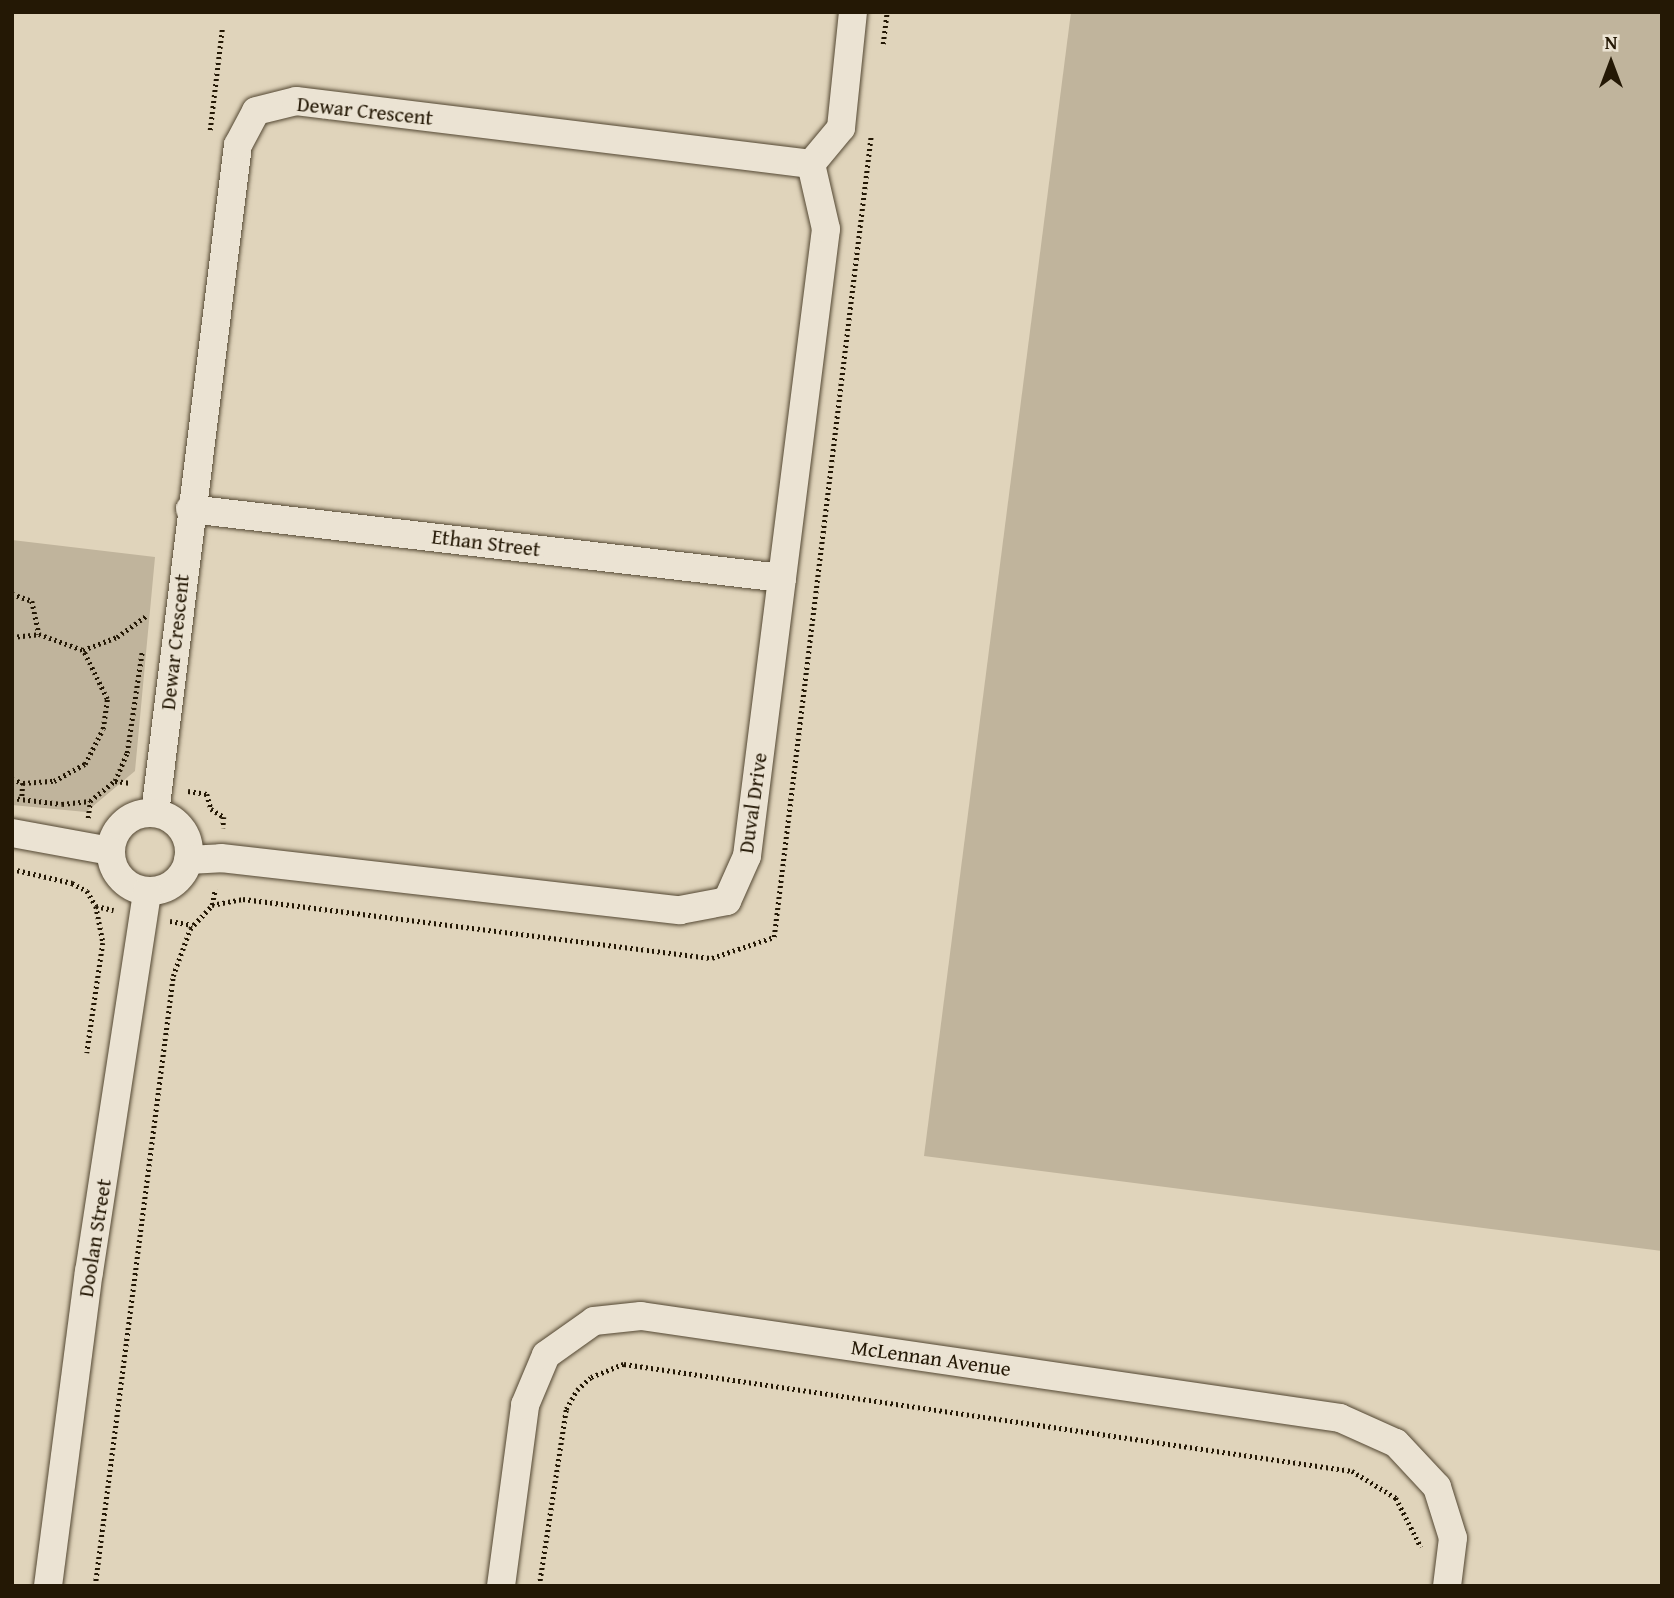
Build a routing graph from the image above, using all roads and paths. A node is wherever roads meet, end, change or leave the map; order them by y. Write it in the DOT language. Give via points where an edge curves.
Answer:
graph roads {
  1 [pos="853,12"];
  2 [pos="887,12"];
  3 [pos="881,54"];
  4 [pos="873,122"];
  5 [pos="811,164"];
  6 [pos="190,509"];
  7 [pos="782,578"];
  8 [pos="12,594"];
  9 [pos="148,615"];
  10 [pos="39,634"];
  11 [pos="12,637"];
  12 [pos="83,650"];
  13 [pos="12,779"];
  14 [pos="23,783"];
  15 [pos="22,799"];
  16 [pos="155,813"];
  17 [pos="12,833"];
  18 [pos="110,851"];
  19 [pos="188,860"];
  20 [pos="12,869"];
  21 [pos="148,891"];
  22 [pos="87,1053"];
  23 [pos="1423,1556"];
  24 [pos="48,1586"];
  25 [pos="95,1586"];
  26 [pos="501,1586"];
  27 [pos="539,1586"];
  28 [pos="1447,1586"];
  1 -- 5 [label="street" via="841,128"];
  2 -- 3 [label="path"];
  4 -- 25 [label="path" via="774,937 712,958 243,898 212,905 190,929 173,976"];
  5 -- 6 [label="street, Dewar Crescent" via="296,101 256,111 238,145"];
  5 -- 7 [label="street, Duval Drive" via="826,229"];
  6 -- 7 [label="street, Ethan Street"];
  6 -- 16 [label="street, Dewar Crescent"];
  7 -- 19 [label="street, Duval Drive" via="747,856 727,901 680,909 221,858"];
  8 -- 10 [label="path" via="32,601"];
  9 -- 12 [label="path" via="117,638"];
  10 -- 11 [label="path"];
  10 -- 12 [label="path"];
  12 -- 14 [label="path" via="107,699 97,747 85,764 54,780"];
  13 -- 14 [label="path"];
  14 -- 15 [label="path"];
  16 -- 18 [label="street" via="123,823"];
  16 -- 19 [label="street" via="167,817 184,833"];
  17 -- 18 [label="street"];
  18 -- 21 [label="street" via="122,880"];
  19 -- 21 [label="street" via="171,885"];
  20 -- 22 [label="path" via="72,883 87,891 96,906 103,943"];
  21 -- 24 [label="street, Doolan Street" via="89,1272"];
  23 -- 27 [label="path" via="1417,1534 1396,1498 1352,1471 624,1363 591,1377 576,1390 566,1409"];
  26 -- 28 [label="street, McLennan Avenue" via="525,1405 546,1355 594,1321 641,1316 1340,1418 1396,1443 1437,1487 1452,1538"];
}
